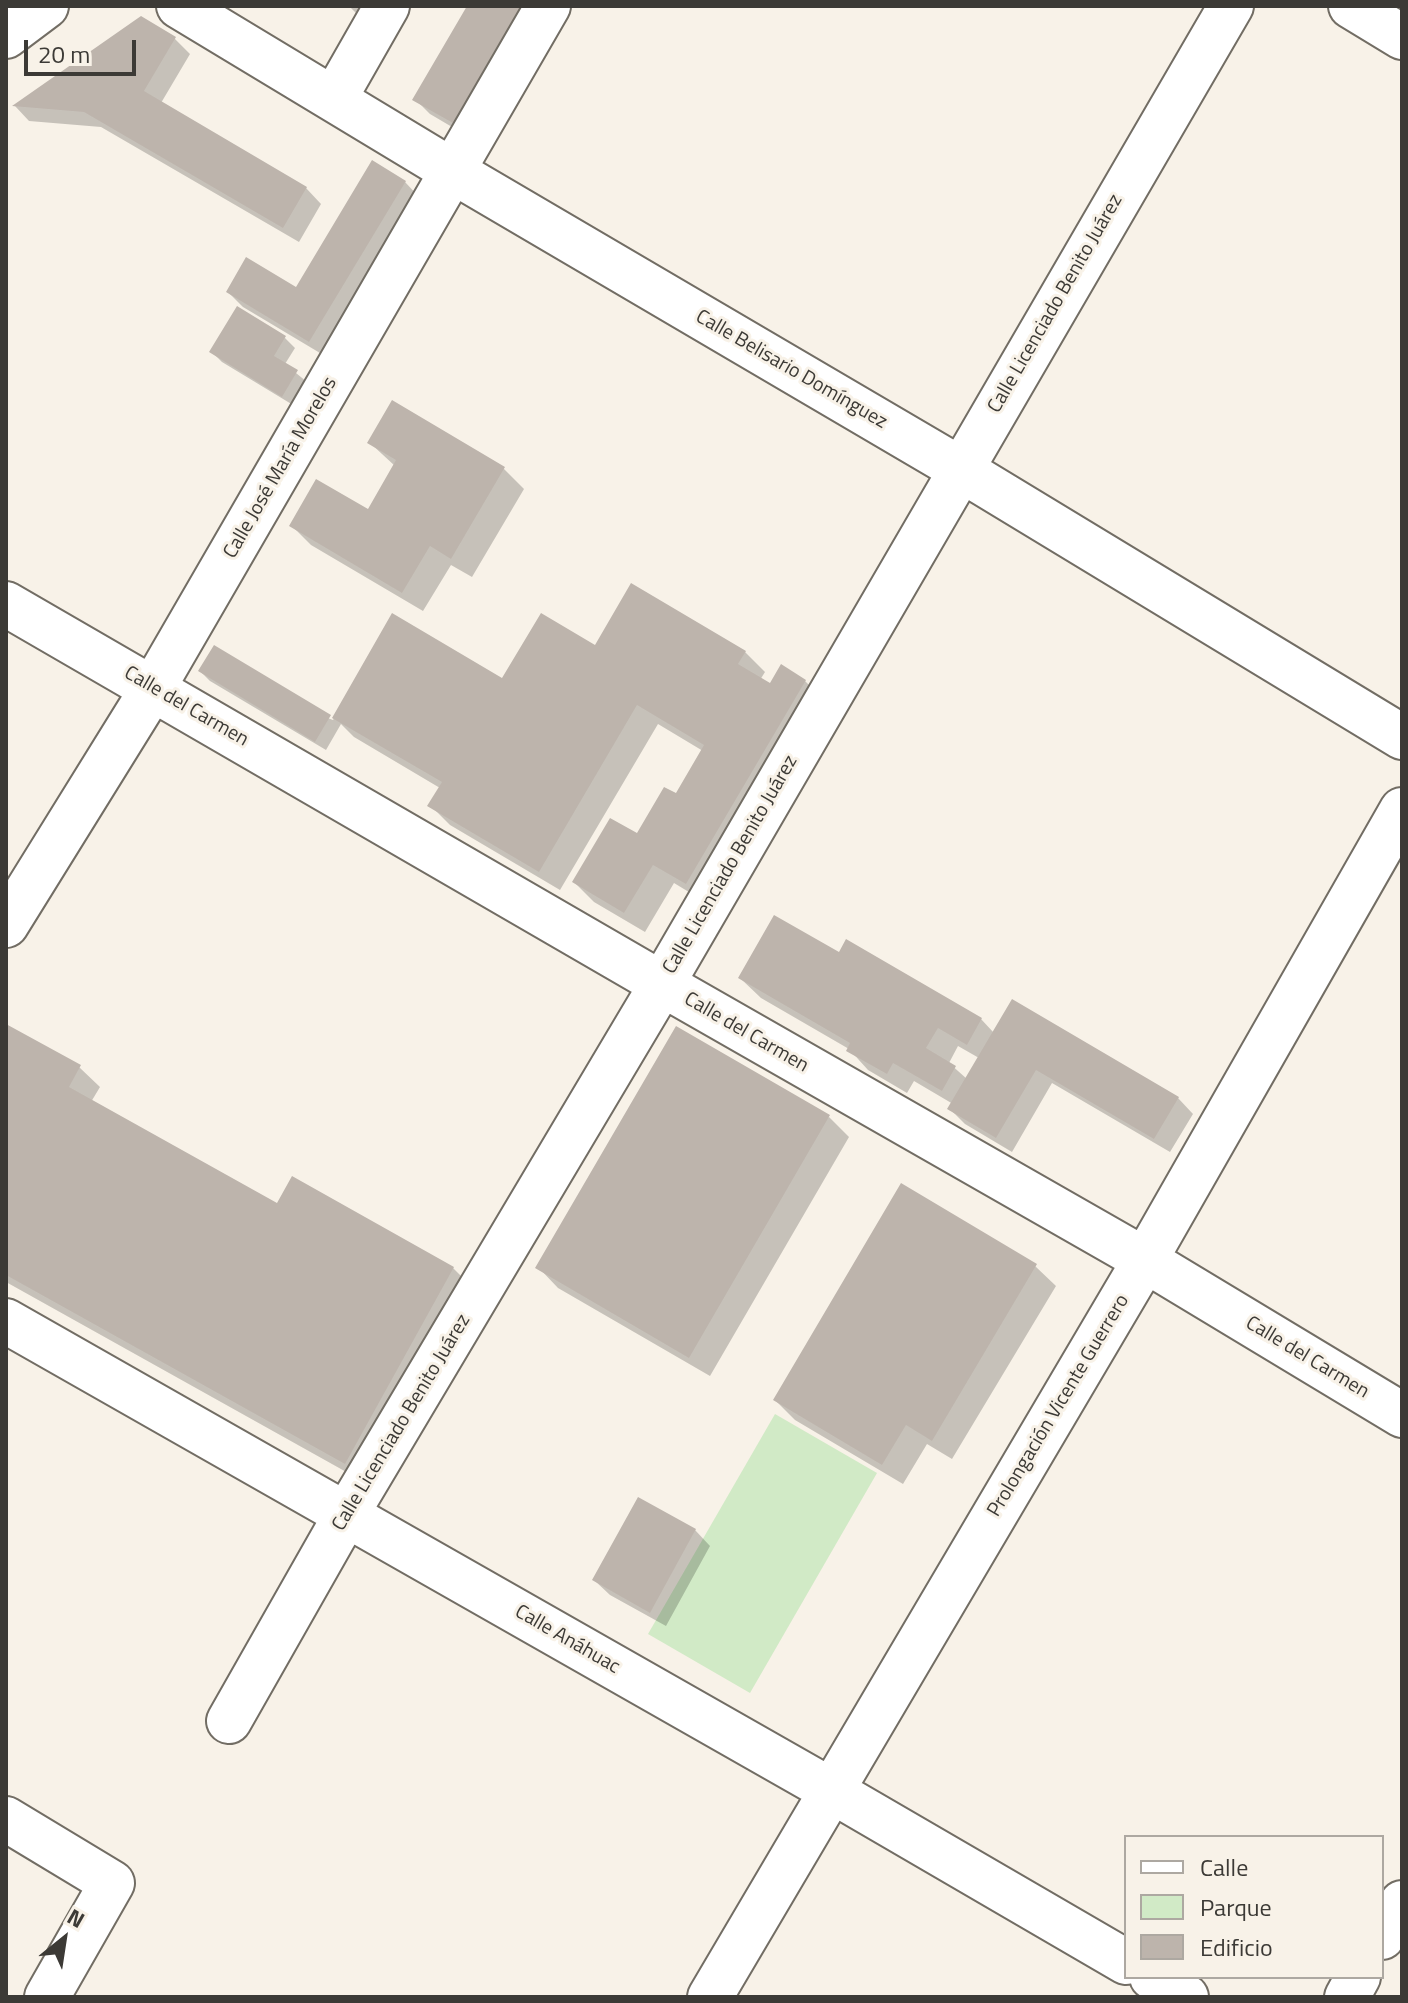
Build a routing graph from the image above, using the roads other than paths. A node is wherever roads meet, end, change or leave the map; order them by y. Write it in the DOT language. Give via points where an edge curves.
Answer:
graph roads {
  1 [pos="46,6"];
  2 [pos="179,6"];
  3 [pos="387,6"];
  4 [pos="548,6"];
  5 [pos="1231,6"];
  6 [pos="1351,6"];
  7 [pos="6,36"];
  8 [pos="1402,37"];
  9 [pos="334,99"];
  10 [pos="454,172"];
  11 [pos="960,469"];
  12 [pos="6,604"];
  13 [pos="153,688"];
  14 [pos="1402,737"];
  15 [pos="1402,810"];
  16 [pos="6,925"];
  17 [pos="662,984"];
  18 [pos="1145,1260"];
  19 [pos="6,1321"];
  20 [pos="1402,1415"];
  21 [pos="346,1515"];
  22 [pos="229,1721"];
  23 [pos="832,1791"];
  24 [pos="6,1819"];
  25 [pos="1402,1903"];
  26 [pos="1384,1934"];
  27 [pos="1124,1961"];
  28 [pos="1155,1979"];
  29 [pos="1357,1979"];
  30 [pos="47,1997"];
  31 [pos="710,1997"];
  32 [pos="1186,1997"];
  33 [pos="1347,1997"];
  1 -- 7 [label="street"];
  2 -- 9 [label="street, Calle Belisario Domínguez"];
  3 -- 9 [label="street"];
  4 -- 10 [label="street, Calle José María Morelos"];
  5 -- 11 [label="street, Calle Licenciado Benito Juárez"];
  6 -- 8 [label="street"];
  9 -- 10 [label="street, Calle Belisario Domínguez"];
  10 -- 11 [label="street, Calle Belisario Domínguez"];
  10 -- 13 [label="street, Calle José María Morelos"];
  11 -- 14 [label="street, Calle Belisario Domínguez"];
  11 -- 17 [label="street, Calle Licenciado Benito Juárez"];
  12 -- 13 [label="street, Calle del Carmen"];
  13 -- 16 [label="street, Calle José María Morelos"];
  13 -- 17 [label="street, Calle del Carmen"];
  15 -- 18 [label="street, Prolongación Vicente Guerrero"];
  17 -- 18 [label="street, Calle del Carmen"];
  17 -- 21 [label="street, Calle Licenciado Benito Juárez"];
  18 -- 20 [label="street, Calle del Carmen"];
  18 -- 23 [label="street, Prolongación Vicente Guerrero"];
  19 -- 21 [label="street, Calle Anáhuac"];
  21 -- 22 [label="street, Calle Licenciado Benito Juárez"];
  21 -- 23 [label="street, Calle Anáhuac"];
  23 -- 27 [label="street, Calle Anáhuac"];
  23 -- 31 [label="street, Prolongación Vicente Guerrero"];
  24 -- 30 [label="street" via="112,1883"];
  25 -- 26 [label="street"];
  28 -- 32 [label="street"];
  29 -- 33 [label="street"];
}
